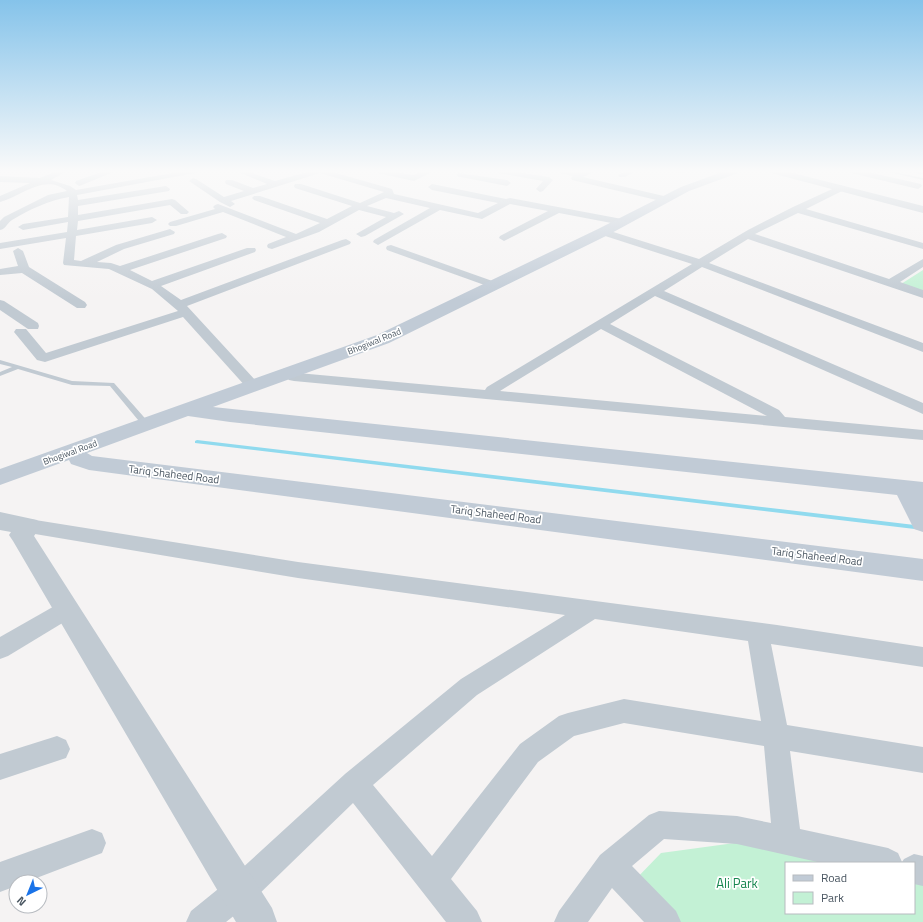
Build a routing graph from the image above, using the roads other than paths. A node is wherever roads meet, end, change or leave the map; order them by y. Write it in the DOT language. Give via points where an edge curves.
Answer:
graph roads {
  1 [pos="16,214"];
  2 [pos="73,214"];
  3 [pos="102,214"];
  4 [pos="192,214"];
  5 [pos="244,214"];
  6 [pos="305,214"];
  7 [pos="346,214"];
  8 [pos="387,214"];
  9 [pos="399,214"];
  10 [pos="428,214"];
  11 [pos="470,214"];
  12 [pos="484,214"];
  13 [pos="549,214"];
  14 [pos="579,214"];
  15 [pos="637,214"];
  16 [pos="787,214"];
  17 [pos="813,214"];
  18 [pos="395,216"];
  19 [pos="73,219"];
  20 [pos="622,222"];
  21 [pos="328,223"];
  22 [pos="0,227"];
  23 [pos="23,227"];
  24 [pos="210,230"];
  25 [pos="170,232"];
  26 [pos="603,232"];
  27 [pos="71,234"];
  28 [pos="361,234"];
  29 [pos="748,235"];
  30 [pos="295,237"];
  31 [pos="504,238"];
  32 [pos="230,240"];
  33 [pos="346,242"];
  34 [pos="378,242"];
  35 [pos="0,246"];
  36 [pos="272,246"];
  37 [pos="923,246"];
  38 [pos="391,248"];
  39 [pos="18,251"];
  40 [pos="923,262"];
  41 [pos="700,263"];
  42 [pos="82,264"];
  43 [pos="24,269"];
  44 [pos="120,270"];
  45 [pos="0,272"];
  46 [pos="891,283"];
  47 [pos="152,285"];
  48 [pos="494,285"];
  49 [pos="654,291"];
  50 [pos="923,294"];
  51 [pos="0,304"];
  52 [pos="81,305"];
  53 [pos="183,308"];
  54 [pos="601,324"];
  55 [pos="33,326"];
  56 [pos="21,332"];
  57 [pos="923,348"];
  58 [pos="0,362"];
  59 [pos="19,367"];
  60 [pos="288,372"];
  61 [pos="0,374"];
  62 [pos="252,385"];
  63 [pos="490,395"];
  64 [pos="923,409"];
  65 [pos="184,410"];
  66 [pos="781,423"];
  67 [pos="146,424"];
  68 [pos="923,435"];
  69 [pos="75,450"];
  70 [pos="0,477"];
  71 [pos="916,502"];
  72 [pos="0,521"];
  73 [pos="29,526"];
  74 [pos="923,570"];
  75 [pos="66,610"];
  76 [pos="592,610"];
  77 [pos="758,633"];
  78 [pos="0,649"];
  79 [pos="923,657"];
  80 [pos="776,736"];
  81 [pos="57,749"];
  82 [pos="923,760"];
  83 [pos="0,767"];
  84 [pos="354,784"];
  85 [pos="787,841"];
  86 [pos="92,843"];
  87 [pos="883,862"];
  88 [pos="610,865"];
  89 [pos="0,877"];
  90 [pos="432,880"];
  91 [pos="239,892"];
  92 [pos="202,922"];
  93 [pos="258,922"];
  94 [pos="466,922"];
  95 [pos="570,922"];
  96 [pos="665,922"];
  1 -- 22 [label="street"];
  2 -- 19 [label="street"];
  3 -- 19 [label="street"];
  4 -- 27 [label="street" via="152,225"];
  5 -- 30 [label="street"];
  6 -- 21 [label="street"];
  7 -- 21 [label="street"];
  8 -- 18 [label="street"];
  9 -- 18 [label="street"];
  10 -- 34 [label="street"];
  11 -- 12 [label="street"];
  13 -- 31 [label="street"];
  14 -- 20 [label="street"];
  15 -- 20 [label="main road, Bhogiwal Road"];
  16 -- 29 [label="street"];
  17 -- 37 [label="street"];
  18 -- 28 [label="street"];
  19 -- 23 [label="street"];
  19 -- 27 [label="street"];
  20 -- 26 [label="main road, Bhogiwal Road"];
  21 -- 30 [label="street"];
  24 -- 32 [label="street"];
  25 -- 42 [label="street" via="120,247"];
  26 -- 41 [label="street"];
  26 -- 48 [label="main road, Bhogiwal Road"];
  27 -- 35 [label="street"];
  27 -- 42 [label="street" via="68,263"];
  29 -- 41 [label="street"];
  29 -- 46 [label="street"];
  30 -- 36 [label="street"];
  32 -- 44 [label="street"];
  32 -- 47 [label="street" via="254,252"];
  33 -- 53 [label="street"];
  38 -- 48 [label="street"];
  39 -- 43 [label="street"];
  40 -- 46 [label="street"];
  41 -- 49 [label="street"];
  41 -- 57 [label="street"];
  42 -- 44 [label="street" via="111,266"];
  43 -- 45 [label="street"];
  43 -- 52 [label="street"];
  44 -- 47 [label="street"];
  46 -- 50 [label="street"];
  47 -- 53 [label="street"];
  48 -- 60 [label="main road, Bhogiwal Road" via="383,339"];
  49 -- 54 [label="street"];
  49 -- 64 [label="street"];
  51 -- 55 [label="street"];
  53 -- 56 [label="street" via="45,358"];
  53 -- 62 [label="street"];
  54 -- 63 [label="street" via="492,390"];
  54 -- 66 [label="street" via="774,413"];
  58 -- 59 [label="lane"];
  59 -- 61 [label="lane"];
  59 -- 67 [label="lane" via="72,383 112,384"];
  60 -- 62 [label="main road, Bhogiwal Road"];
  60 -- 63 [label="street" via="294,378"];
  62 -- 65 [label="main road, Bhogiwal Road"];
  63 -- 66 [label="street"];
  65 -- 67 [label="main road, Bhogiwal Road"];
  65 -- 71 [label="main road"];
  66 -- 68 [label="street"];
  67 -- 69 [label="main road, Bhogiwal Road"];
  69 -- 70 [label="main road, Bhogiwal Road"];
  69 -- 74 [label="main road, Tariq Shaheed Road" via="79,459 88,463"];
  72 -- 73 [label="street"];
  73 -- 75 [label="street" via="20,534"];
  73 -- 76 [label="street" via="298,570"];
  75 -- 78 [label="street"];
  75 -- 91 [label="street"];
  76 -- 77 [label="street"];
  76 -- 84 [label="street" via="469,687"];
  77 -- 79 [label="street"];
  77 -- 80 [label="street"];
  80 -- 82 [label="street"];
  80 -- 85 [label="street"];
  80 -- 90 [label="street" via="624,711 568,725 529,753"];
  81 -- 83 [label="street"];
  84 -- 90 [label="street"];
  84 -- 91 [label="street"];
  85 -- 87 [label="street"];
  85 -- 88 [label="street" via="737,830 659,825"];
  86 -- 89 [label="street"];
  88 -- 95 [label="street"];
  88 -- 96 [label="street"];
  90 -- 94 [label="street"];
  91 -- 92 [label="street"];
  91 -- 93 [label="street"];
}
